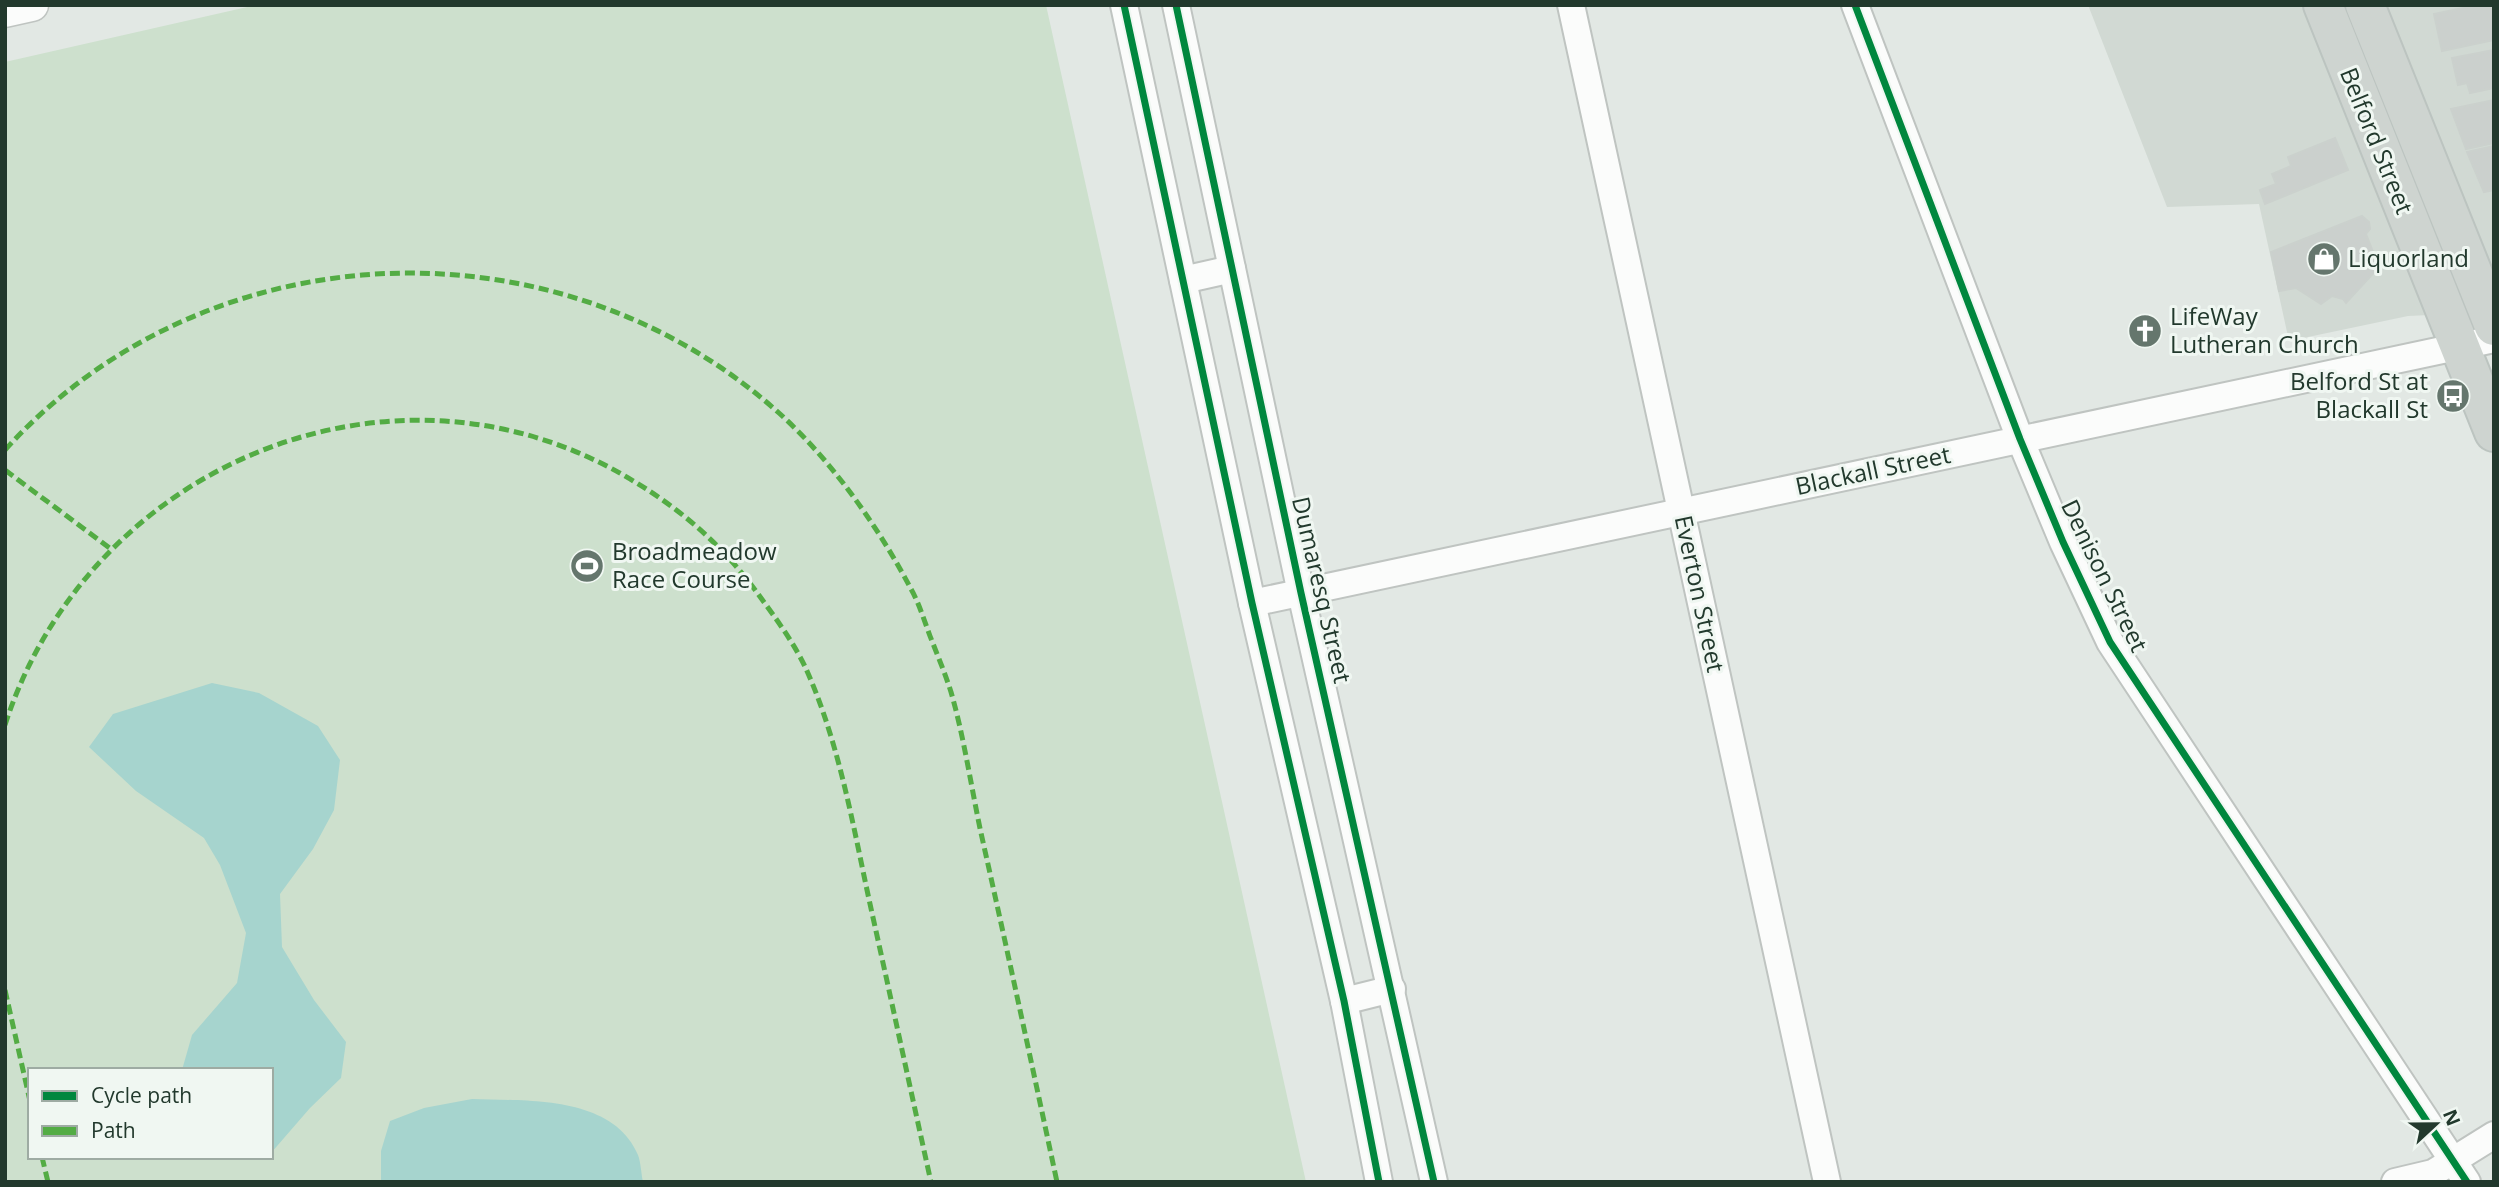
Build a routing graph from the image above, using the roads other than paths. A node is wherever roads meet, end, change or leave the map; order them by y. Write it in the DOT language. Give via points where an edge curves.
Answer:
graph roads {
  1 [pos="32,5"];
  2 [pos="1124,5"];
  3 [pos="1175,5"];
  4 [pos="1572,5"];
  5 [pos="1855,5"];
  6 [pos="2323,5"];
  7 [pos="2365,5"];
  8 [pos="5,11"];
  9 [pos="1232,269"];
  10 [pos="1183,280"];
  11 [pos="2494,327"];
  12 [pos="2476,342"];
  13 [pos="2494,432"];
  14 [pos="2020,439"];
  15 [pos="1681,512"];
  16 [pos="1301,593"];
  17 [pos="1252,603"];
  18 [pos="1392,989"];
  19 [pos="1344,1001"];
  20 [pos="2494,1135"];
  21 [pos="2460,1172"];
  22 [pos="1379,1182"];
  23 [pos="1434,1182"];
  24 [pos="1827,1182"];
  25 [pos="2395,1182"];
  1 -- 8 [label="street"];
  2 -- 10 [label="street"];
  3 -- 9 [label="street, Dumaresq Street"];
  4 -- 15 [label="street, Everton Street"];
  5 -- 14 [label="street, Denison Street"];
  6 -- 12 [label="main road, Belford Street"];
  7 -- 11 [label="main road, Belford Street"];
  9 -- 10 [label="street"];
  9 -- 16 [label="street, Dumaresq Street"];
  10 -- 17 [label="street"];
  12 -- 13 [label="main road, Belford Street"];
  12 -- 14 [label="street, Blackall Street"];
  14 -- 15 [label="street, Blackall Street"];
  14 -- 21 [label="street, Denison Street" via="2110,642"];
  15 -- 16 [label="street, Blackall Street"];
  15 -- 24 [label="street, Everton Street"];
  16 -- 17 [label="street, Blackall Street"];
  16 -- 18 [label="street, Dumaresq Street"];
  17 -- 19 [label="street"];
  18 -- 19 [label="street"];
  18 -- 23 [label="street, Dumaresq Street"];
  19 -- 22 [label="street"];
  20 -- 21 [label="street"];
  21 -- 25 [label="street" via="2433,1172"];
}
